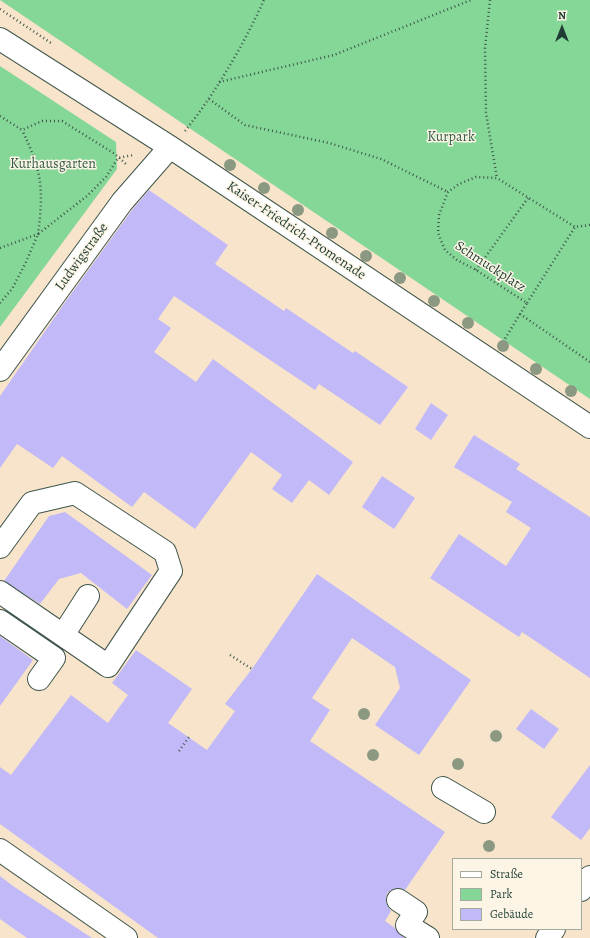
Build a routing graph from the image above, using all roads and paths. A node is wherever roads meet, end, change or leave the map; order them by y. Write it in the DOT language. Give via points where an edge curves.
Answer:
graph roads {
  1 [pos="264,0"];
  2 [pos="471,0"];
  3 [pos="490,0"];
  4 [pos="0,39"];
  5 [pos="219,83"];
  6 [pos="209,99"];
  7 [pos="0,116"];
  8 [pos="22,130"];
  9 [pos="170,147"];
  10 [pos="118,158"];
  11 [pos="142,178"];
  12 [pos="497,178"];
  13 [pos="448,192"];
  14 [pos="528,198"];
  15 [pos="590,225"];
  16 [pos="575,227"];
  17 [pos="38,234"];
  18 [pos="0,248"];
  19 [pos="476,270"];
  20 [pos="0,303"];
  21 [pos="527,303"];
  22 [pos="520,314"];
  23 [pos="491,361"];
  24 [pos="590,362"];
  25 [pos="0,370"];
  26 [pos="590,427"];
  27 [pos="0,547"];
  28 [pos="0,592"];
  29 [pos="88,596"];
  30 [pos="0,621"];
  31 [pos="63,635"];
  32 [pos="230,655"];
  33 [pos="252,669"];
  34 [pos="39,679"];
  35 [pos="189,737"];
  36 [pos="179,751"];
  37 [pos="443,788"];
  38 [pos="484,812"];
  39 [pos="0,850"];
  40 [pos="590,878"];
  41 [pos="582,889"];
  42 [pos="398,900"];
  43 [pos="553,930"];
  44 [pos="126,938"];
  45 [pos="428,938"];
  46 [pos="547,938"];
  1 -- 5 [label="path"];
  2 -- 5 [label="path" via="334,54"];
  3 -- 12 [label="path" via="485,48 486,113"];
  4 -- 9 [label="street, Kaiser-Friedrich-Promenade"];
  5 -- 6 [label="path"];
  6 -- 9 [label="path" via="186,131"];
  6 -- 13 [label="path" via="245,125 329,143 381,159"];
  7 -- 8 [label="path"];
  8 -- 10 [label="path" via="42,121 62,121 116,154"];
  8 -- 17 [label="path" via="35,156 42,186"];
  9 -- 11 [label="street, Ludwigstraße"];
  9 -- 23 [label="street, Kaiser-Friedrich-Promenade"];
  10 -- 11 [label="path"];
  10 -- 17 [label="path" via="106,177 87,196"];
  11 -- 25 [label="street, Ludwigstraße"];
  12 -- 13 [label="path" via="476,177"];
  12 -- 14 [label="path"];
  13 -- 19 [label="path, Schmuckplatz" via="439,214 438,233 445,250"];
  14 -- 16 [label="path"];
  14 -- 19 [label="path"];
  15 -- 16 [label="path"];
  16 -- 21 [label="path"];
  17 -- 18 [label="path"];
  17 -- 20 [label="path" via="12,289"];
  19 -- 21 [label="path, Schmuckplatz"];
  21 -- 22 [label="path, Schmuckplatz"];
  22 -- 23 [label="path"];
  22 -- 24 [label="path, Schmuckplatz"];
  23 -- 26 [label="street, Kaiser-Friedrich-Promenade"];
  27 -- 31 [label="street" via="32,503 75,493 166,552 171,571 108,666"];
  28 -- 31 [label="street"];
  29 -- 31 [label="street"];
  30 -- 34 [label="street" via="54,658"];
  32 -- 33 [label="path"];
  35 -- 36 [label="path"];
  37 -- 38 [label="street"];
  39 -- 44 [label="street" via="79,893"];
  40 -- 41 [label="street"];
  42 -- 45 [label="street" via="416,912 407,925"];
  43 -- 46 [label="street"];
}
